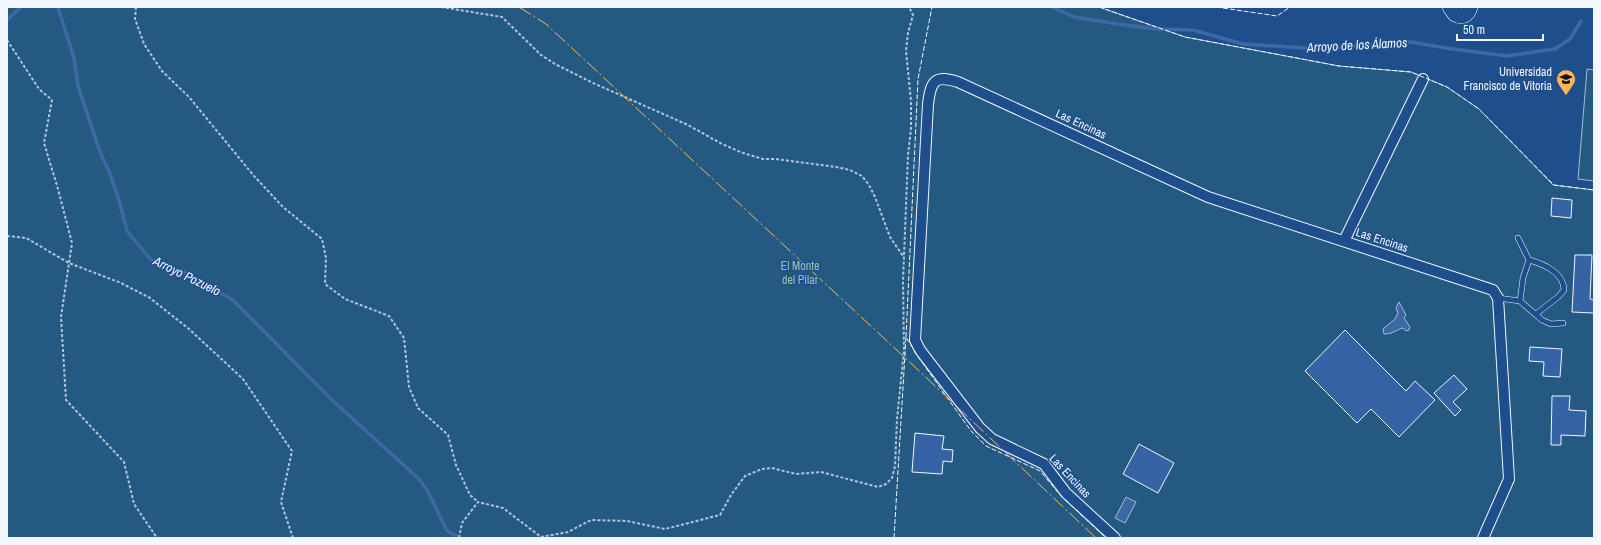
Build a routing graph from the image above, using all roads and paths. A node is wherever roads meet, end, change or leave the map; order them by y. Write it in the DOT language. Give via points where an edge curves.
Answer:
graph roads {
  1 [pos="136,7"];
  2 [pos="441,7"];
  3 [pos="909,7"];
  4 [pos="1450,7"];
  5 [pos="1470,7"];
  6 [pos="7,40"];
  7 [pos="1423,79"];
  8 [pos="7,236"];
  9 [pos="1518,238"];
  10 [pos="1344,241"];
  11 [pos="903,257"];
  12 [pos="1529,260"];
  13 [pos="69,263"];
  14 [pos="1498,298"];
  15 [pos="1520,302"];
  16 [pos="1536,314"];
  17 [pos="1564,323"];
  18 [pos="478,502"];
  19 [pos="157,538"];
  20 [pos="293,538"];
  21 [pos="459,538"];
  22 [pos="1115,538"];
  23 [pos="1483,538"];
  1 -- 18 [label="path" via="135,19 144,44 162,71 189,97 283,207 322,239 326,258 325,284 345,299 389,316 404,338 409,387 418,408 448,435 456,465 470,495"];
  2 -- 11 [label="path" via="502,17 555,64 743,153 763,159 836,166 862,176 872,191 890,237"];
  3 -- 11 [label="path" via="913,15 906,51 911,129"];
  4 -- 5 [label="street" via="1455,14 1461,16 1467,13"];
  6 -- 13 [label="path" via="39,89 52,100 44,143 72,243"];
  7 -- 10 [label="street"];
  8 -- 13 [label="path" via="26,238"];
  9 -- 12 [label="lane"];
  10 -- 14 [label="street, Las Encinas" via="1493,290"];
  10 -- 22 [label="street, Las Encinas" via="1208,197 958,82 936,80 928,104 915,340 980,428 992,439 1044,464 1066,493"];
  11 -- 18 [label="path" via="904,351 895,466 892,478 886,484 878,487 821,472 796,474 772,468 762,469 745,476 720,515 665,530 626,521 591,520 568,532 541,537 503,508"];
  12 -- 15 [label="lane" via="1523,278"];
  12 -- 16 [label="lane" via="1549,268 1564,283 1564,290 1558,297"];
  13 -- 19 [label="path" via="61,317 66,400 124,462 134,504"];
  13 -- 20 [label="path" via="121,283 150,298 189,329 243,379 292,452 281,502"];
  14 -- 15 [label="lane"];
  14 -- 23 [label="street" via="1509,479"];
  15 -- 16 [label="lane"];
  16 -- 17 [label="lane" via="1551,324"];
  18 -- 21 [label="path" via="462,523"];
}
